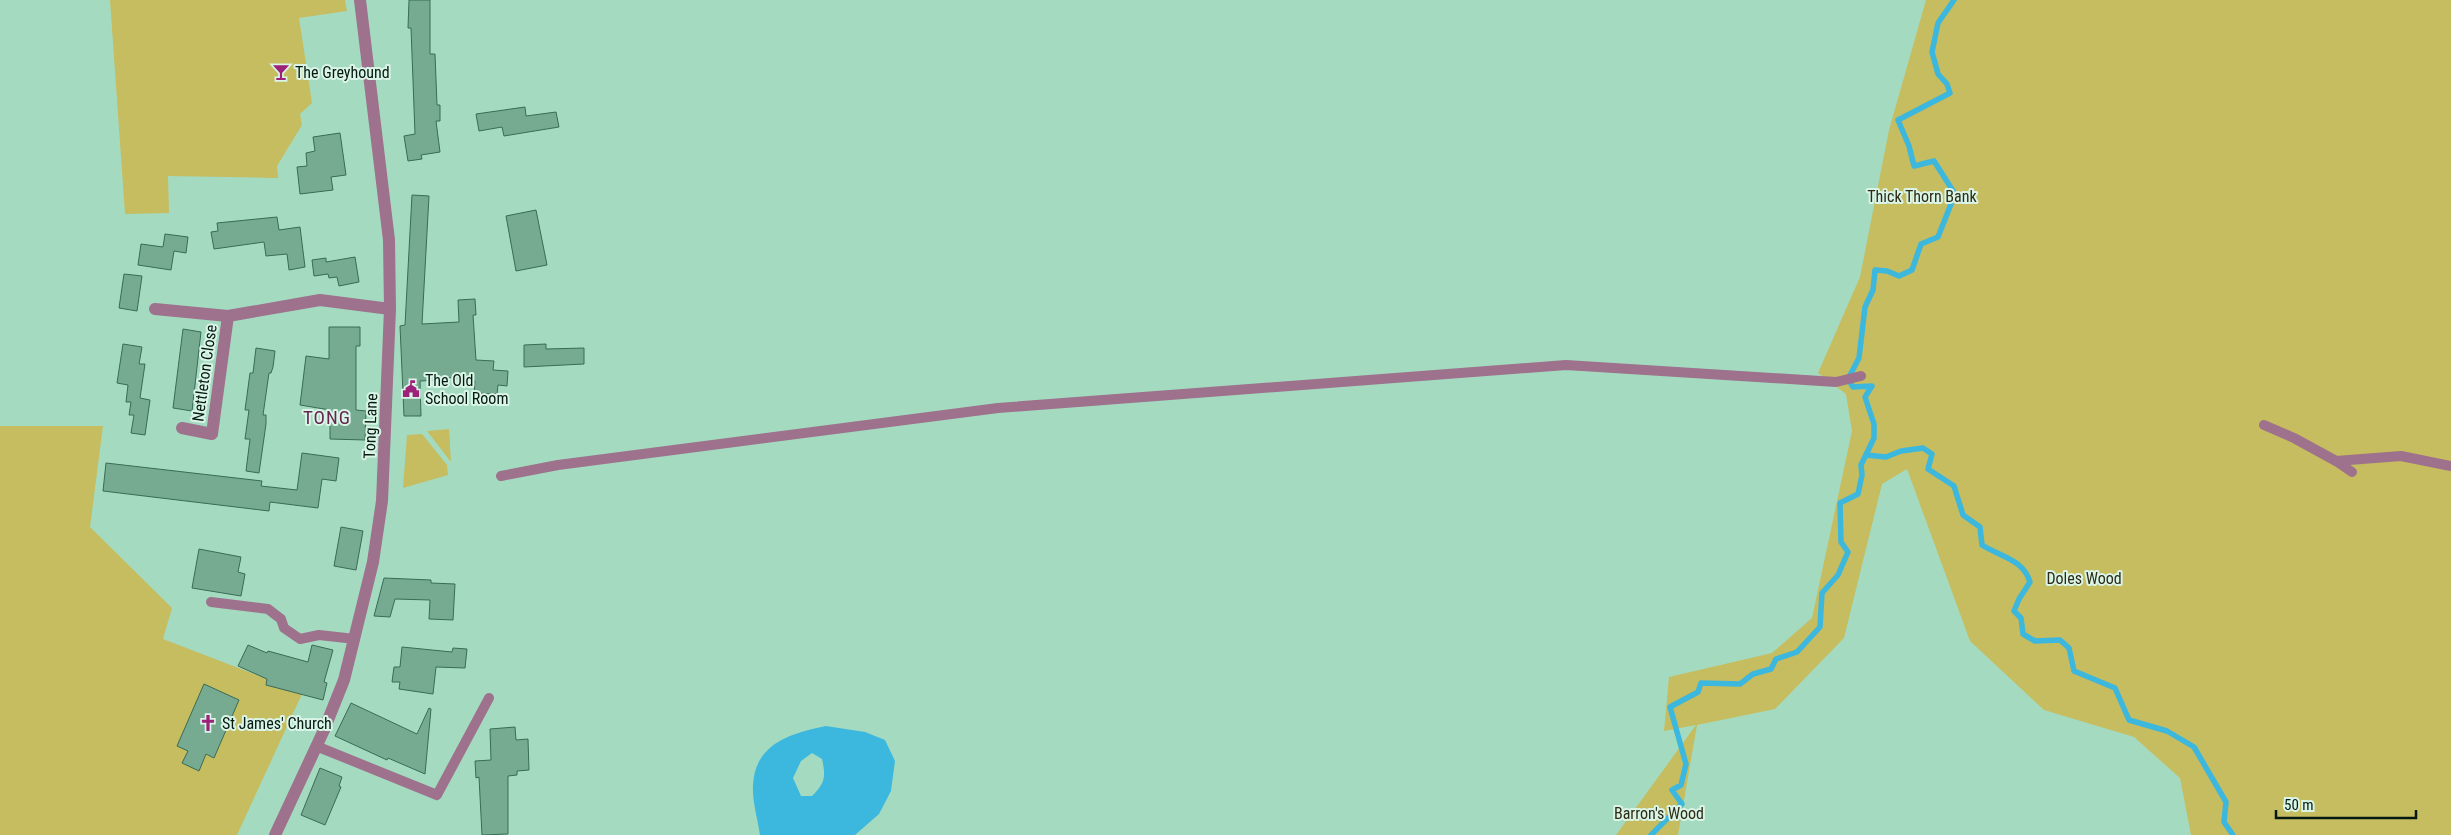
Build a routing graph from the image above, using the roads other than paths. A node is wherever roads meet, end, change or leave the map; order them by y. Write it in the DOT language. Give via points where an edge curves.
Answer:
graph roads {
  1 [pos="360,0"];
  2 [pos="155,309"];
  3 [pos="390,309"];
  4 [pos="228,316"];
  5 [pos="1861,376"];
  6 [pos="2264,425"];
  7 [pos="182,428"];
  8 [pos="2336,461"];
  9 [pos="2451,466"];
  10 [pos="2352,472"];
  11 [pos="501,476"];
  12 [pos="211,602"];
  13 [pos="355,639"];
  14 [pos="489,698"];
  15 [pos="316,746"];
  16 [pos="275,835"];
  1 -- 3 [label="street, Tong Lane" via="389,240"];
  2 -- 4 [label="street, Nettleton Close"];
  3 -- 4 [label="street, Nettleton Close" via="320,300"];
  3 -- 13 [label="street, Tong Lane" via="382,501 373,562"];
  4 -- 7 [label="street, Nettleton Close" via="212,434"];
  5 -- 11 [label="lane" via="1836,382 1566,365 998,408 558,465"];
  6 -- 8 [label="lane"];
  8 -- 9 [label="lane" via="2401,456"];
  8 -- 10 [label="lane"];
  12 -- 13 [label="lane" via="268,609 281,619 284,628 300,639 320,635"];
  13 -- 15 [label="street, Tong Lane" via="344,680"];
  14 -- 15 [label="lane" via="437,795"];
  15 -- 16 [label="street, Tong Lane"];
}
